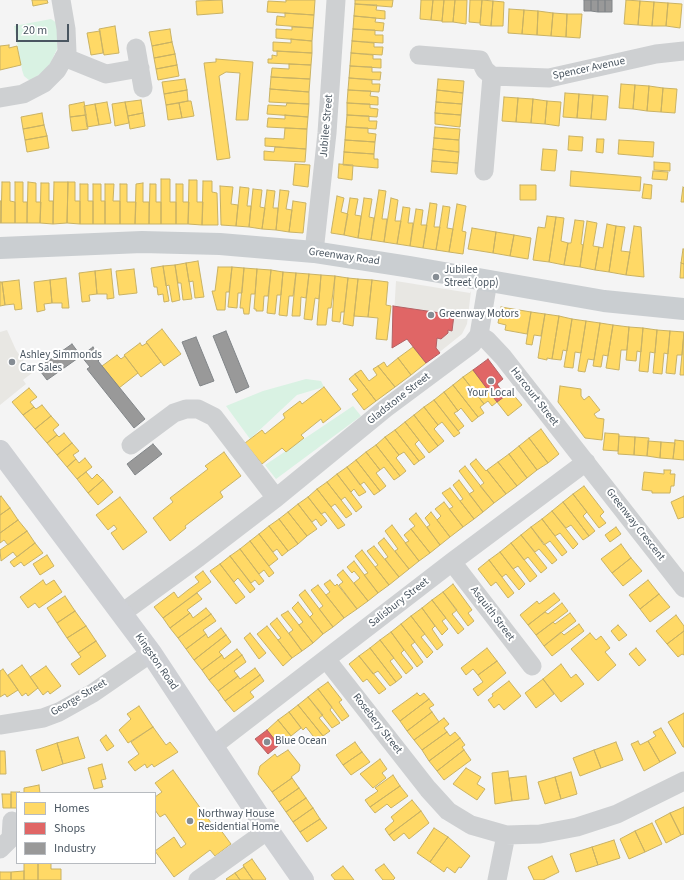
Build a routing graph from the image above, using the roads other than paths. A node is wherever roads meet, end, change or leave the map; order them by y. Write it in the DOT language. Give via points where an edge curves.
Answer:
graph roads {
  1 [pos="61,0"];
  2 [pos="336,0"];
  3 [pos="136,48"];
  4 [pos="684,51"];
  5 [pos="419,55"];
  6 [pos="64,57"];
  7 [pos="140,68"];
  8 [pos="492,76"];
  9 [pos="144,88"];
  10 [pos="0,98"];
  11 [pos="484,171"];
  12 [pos="0,248"];
  13 [pos="314,252"];
  14 [pos="488,281"];
  15 [pos="684,309"];
  16 [pos="479,335"];
  17 [pos="131,445"];
  18 [pos="1,455"];
  19 [pos="586,462"];
  20 [pos="276,498"];
  21 [pos="452,562"];
  22 [pos="684,588"];
  23 [pos="122,613"];
  24 [pos="150,653"];
  25 [pos="326,659"];
  26 [pos="532,666"];
  27 [pos="0,725"];
  28 [pos="213,746"];
  29 [pos="684,780"];
  30 [pos="12,821"];
  31 [pos="268,830"];
  32 [pos="506,835"];
  33 [pos="0,849"];
  34 [pos="198,880"];
  35 [pos="304,880"];
  36 [pos="497,880"];
  1 -- 6 [label="street" via="66,29 67,52"];
  2 -- 13 [label="street, Jubilee Street" via="327,133"];
  3 -- 7 [label="street"];
  4 -- 8 [label="street, Spencer Avenue" via="656,54 549,78"];
  5 -- 8 [label="street" via="480,60"];
  6 -- 7 [label="street" via="106,74"];
  6 -- 10 [label="street" via="58,70 44,83 23,94"];
  7 -- 9 [label="street"];
  8 -- 11 [label="street"];
  12 -- 13 [label="main road, Greenway Road" via="142,242 220,244"];
  13 -- 14 [label="main road, Greenway Road"];
  14 -- 15 [label="main road, Greenway Road" via="604,301"];
  14 -- 16 [label="street"];
  16 -- 19 [label="street, Harcourt Street" via="503,357"];
  16 -- 20 [label="street, Gladstone Street" via="472,344 386,408"];
  17 -- 20 [label="street" via="174,414 186,409 198,409 214,417"];
  18 -- 23 [label="street, Kingston Road"];
  19 -- 21 [label="street, Salisbury Street"];
  19 -- 22 [label="street, Greenway Crescent"];
  20 -- 23 [label="street, Gladstone Street"];
  21 -- 25 [label="street, Salisbury Street"];
  21 -- 26 [label="street, Asquith Street"];
  23 -- 24 [label="street, Kingston Road"];
  24 -- 27 [label="street, George Street" via="59,712 43,718"];
  24 -- 28 [label="street, Kingston Road"];
  25 -- 28 [label="street, Salisbury Street"];
  25 -- 32 [label="street, Rosebery Street" via="448,811 471,825"];
  28 -- 31 [label="street, Kingston Road"];
  29 -- 32 [label="street" via="617,814 577,827 540,834"];
  30 -- 33 [label="street" via="11,838"];
  31 -- 34 [label="street"];
  31 -- 35 [label="street, Kingston Road"];
  32 -- 36 [label="street"];
}
